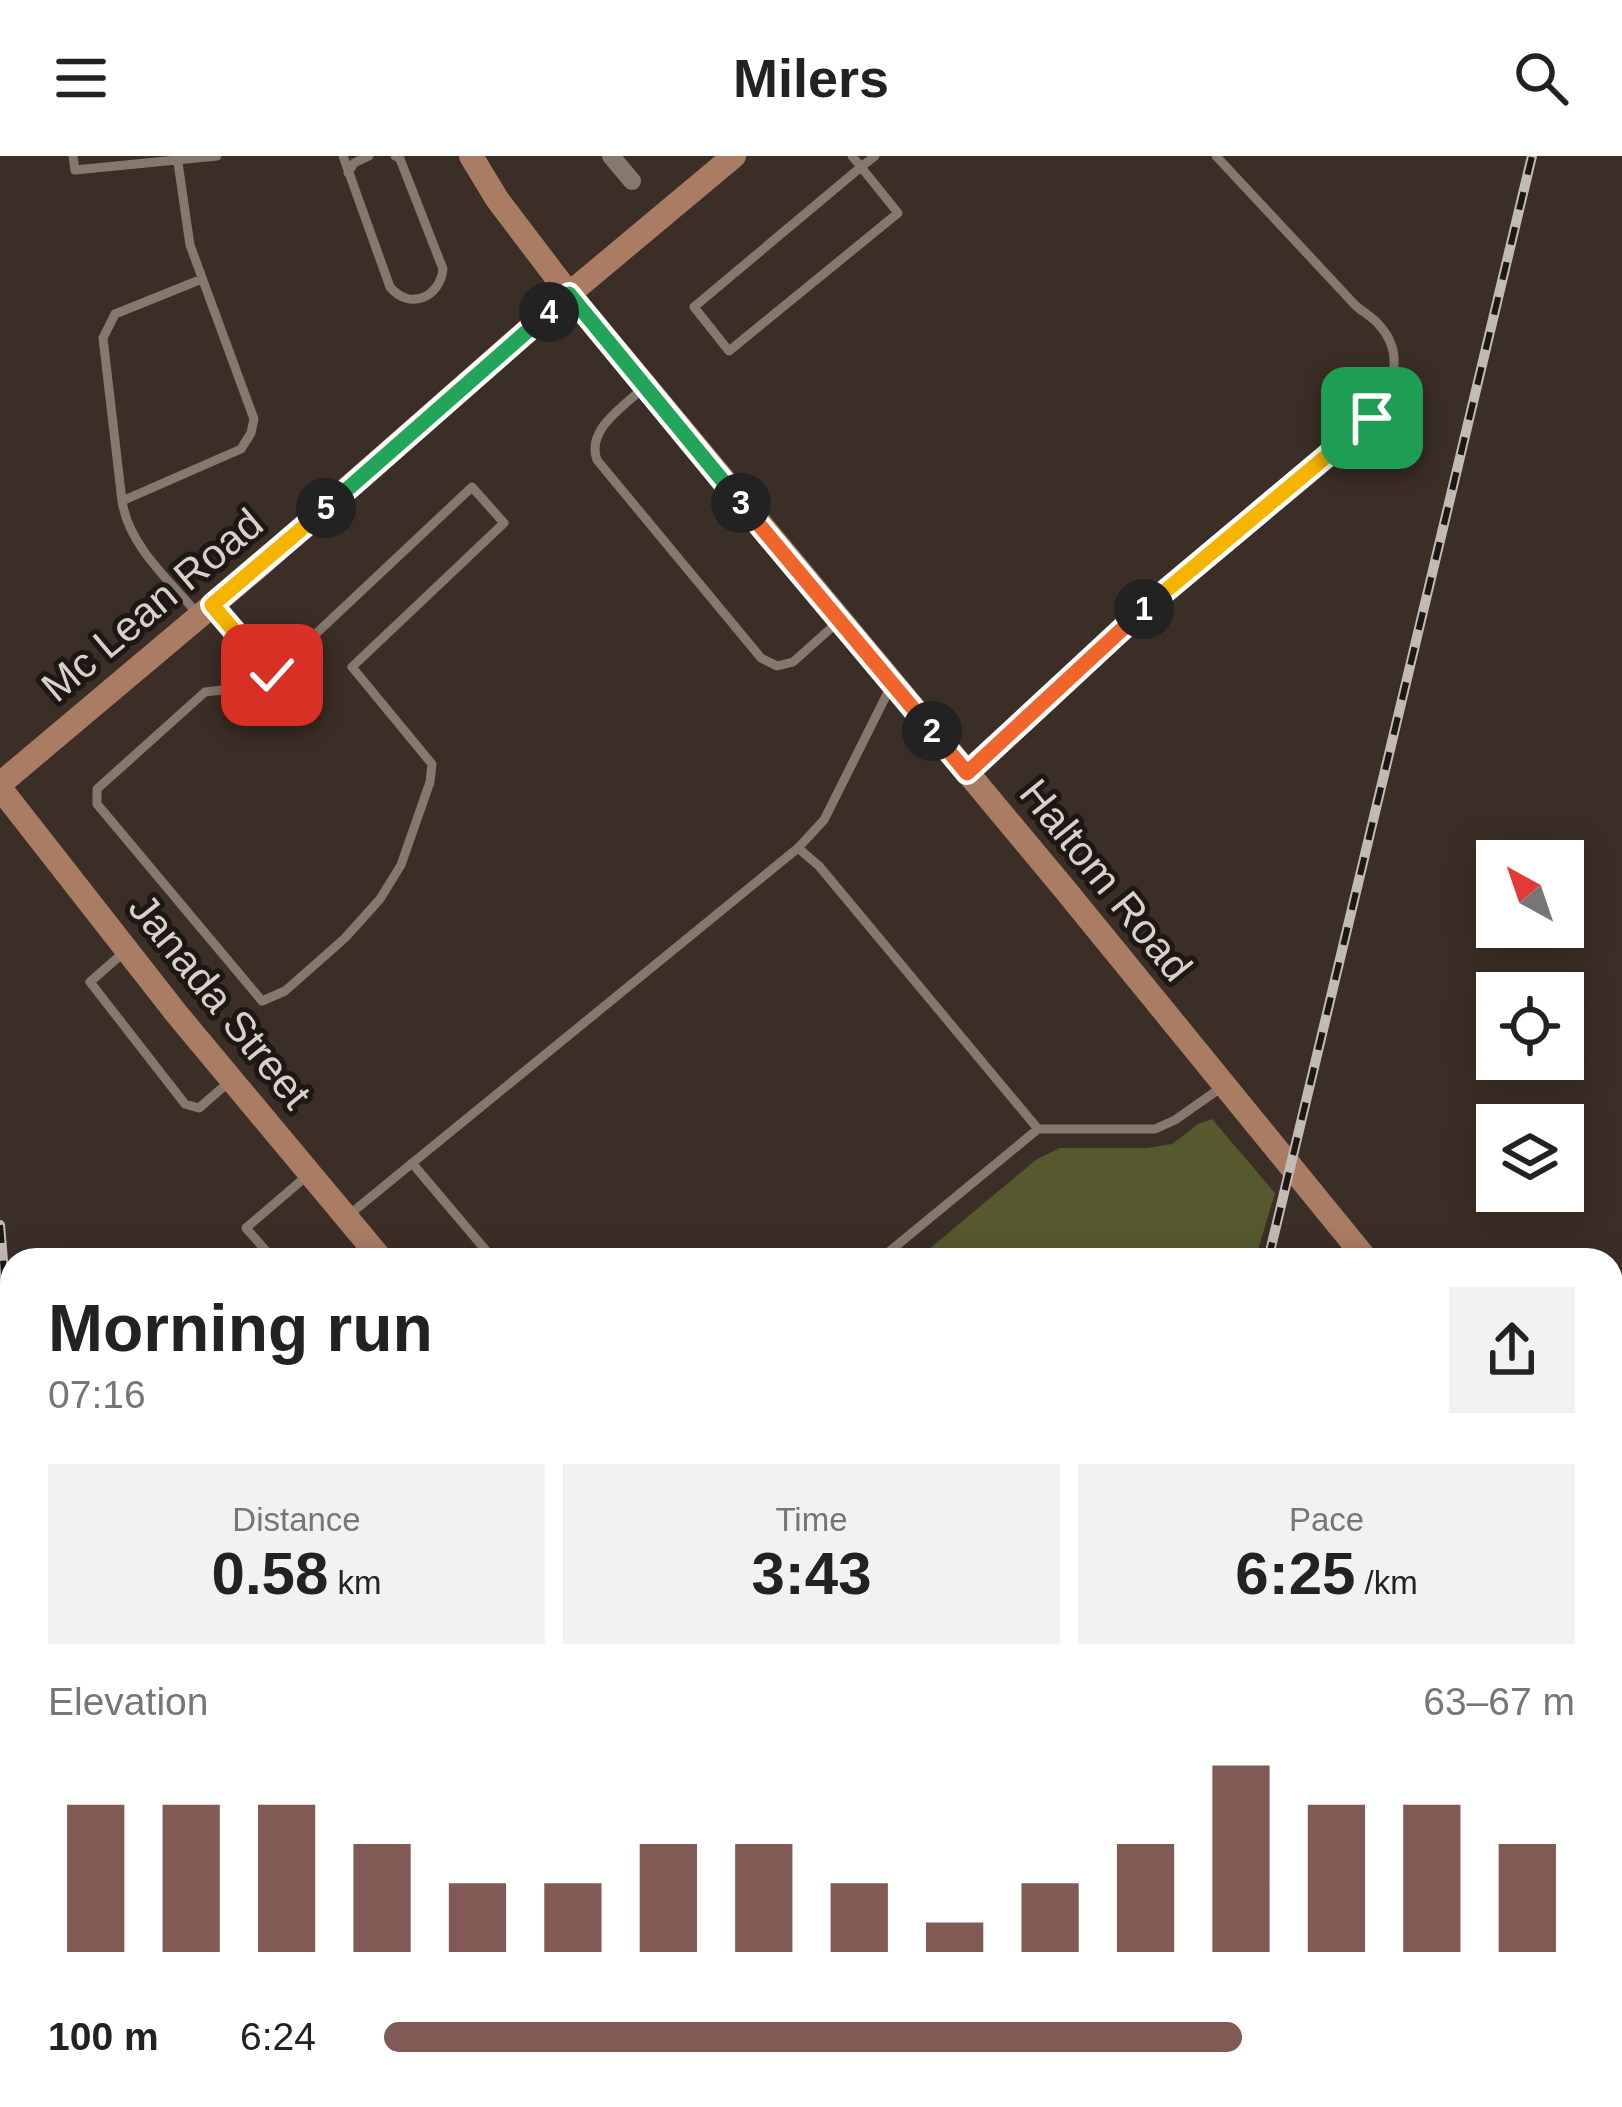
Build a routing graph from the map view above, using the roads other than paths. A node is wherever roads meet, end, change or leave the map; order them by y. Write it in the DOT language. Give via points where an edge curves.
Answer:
graph roads {
  1 [pos="74,156"];
  2 [pos="217,156"];
  3 [pos="343,156"];
  4 [pos="369,156"];
  5 [pos="395,156"];
  6 [pos="471,156"];
  7 [pos="611,156"];
  8 [pos="734,156"];
  9 [pos="852,156"];
  10 [pos="874,156"];
  11 [pos="1216,156"];
  12 [pos="177,158"];
  13 [pos="861,167"];
  14 [pos="348,173"];
  15 [pos="632,181"];
  16 [pos="202,279"];
  17 [pos="569,294"];
  18 [pos="645,386"];
  19 [pos="122,502"];
  20 [pos="206,611"];
  21 [pos="839,621"];
  22 [pos="272,675"];
  23 [pos="892,684"];
  24 [pos="967,773"];
  25 [pos="0,786"];
  26 [pos="798,848"];
  27 [pos="127,949"];
  28 [pos="231,1080"];
  29 [pos="1223,1086"];
  30 [pos="1038,1129"];
  31 [pos="412,1163"];
  32 [pos="309,1174"];
  33 [pos="346,1217"];
  34 [pos="264,1248"];
  35 [pos="363,1248"];
  36 [pos="484,1248"];
  37 [pos="894,1248"];
  38 [pos="1356,1248"];
  1 -- 12 [label="lane" via="75,170"];
  2 -- 12 [label="lane"];
  3 -- 14 [label="lane"];
  4 -- 14 [label="lane"];
  5 -- 14 [label="lane" via="443,269 434,293 421,299 390,287"];
  6 -- 17 [label="main road, Haltom Road"];
  7 -- 15 [label="street"];
  8 -- 17 [label="main road, Mc Lean Road"];
  9 -- 13 [label="lane"];
  10 -- 13 [label="lane"];
  11 -- 24 [label="lane" via="1380,326 1396,358 1388,396"];
  12 -- 16 [label="lane"];
  13 -- 13 [label="lane" via="694,307 729,351 898,213"];
  16 -- 19 [label="lane" via="116,314 103,338"];
  16 -- 19 [label="lane" via="254,419 251,433 227,457"];
  17 -- 18 [label="main road, Haltom Road"];
  17 -- 20 [label="main road, Mc Lean Road"];
  18 -- 21 [label="main road, Haltom Road"];
  18 -- 21 [label="lane" via="595,440 597,460 760,658 793,662"];
  19 -- 20 [label="lane" via="138,544"];
  20 -- 22 [label="lane"];
  20 -- 25 [label="main road, Mc Lean Road"];
  21 -- 23 [label="main road, Haltom Road"];
  22 -- 22 [label="lane" via="205,692 97,788 97,805 262,1001 315,965 380,898 401,865 430,782 432,764 352,668 504,523 472,487"];
  23 -- 24 [label="main road, Haltom Road"];
  23 -- 26 [label="lane" via="824,820"];
  24 -- 29 [label="main road, Haltom Road"];
  25 -- 27 [label="main road, Janada Street"];
  26 -- 30 [label="lane"];
  26 -- 31 [label="lane"];
  27 -- 28 [label="main road, Janada Street"];
  27 -- 28 [label="lane" via="90,982 185,1104 199,1108"];
  28 -- 32 [label="main road, Janada Street"];
  29 -- 30 [label="lane" via="1155,1130"];
  29 -- 38 [label="main road, Haltom Road"];
  30 -- 37 [label="lane"];
  31 -- 33 [label="lane"];
  31 -- 36 [label="lane"];
  32 -- 33 [label="main road, Janada Street"];
  32 -- 34 [label="lane" via="246,1228"];
  33 -- 35 [label="main road, Janada Street"];
}
